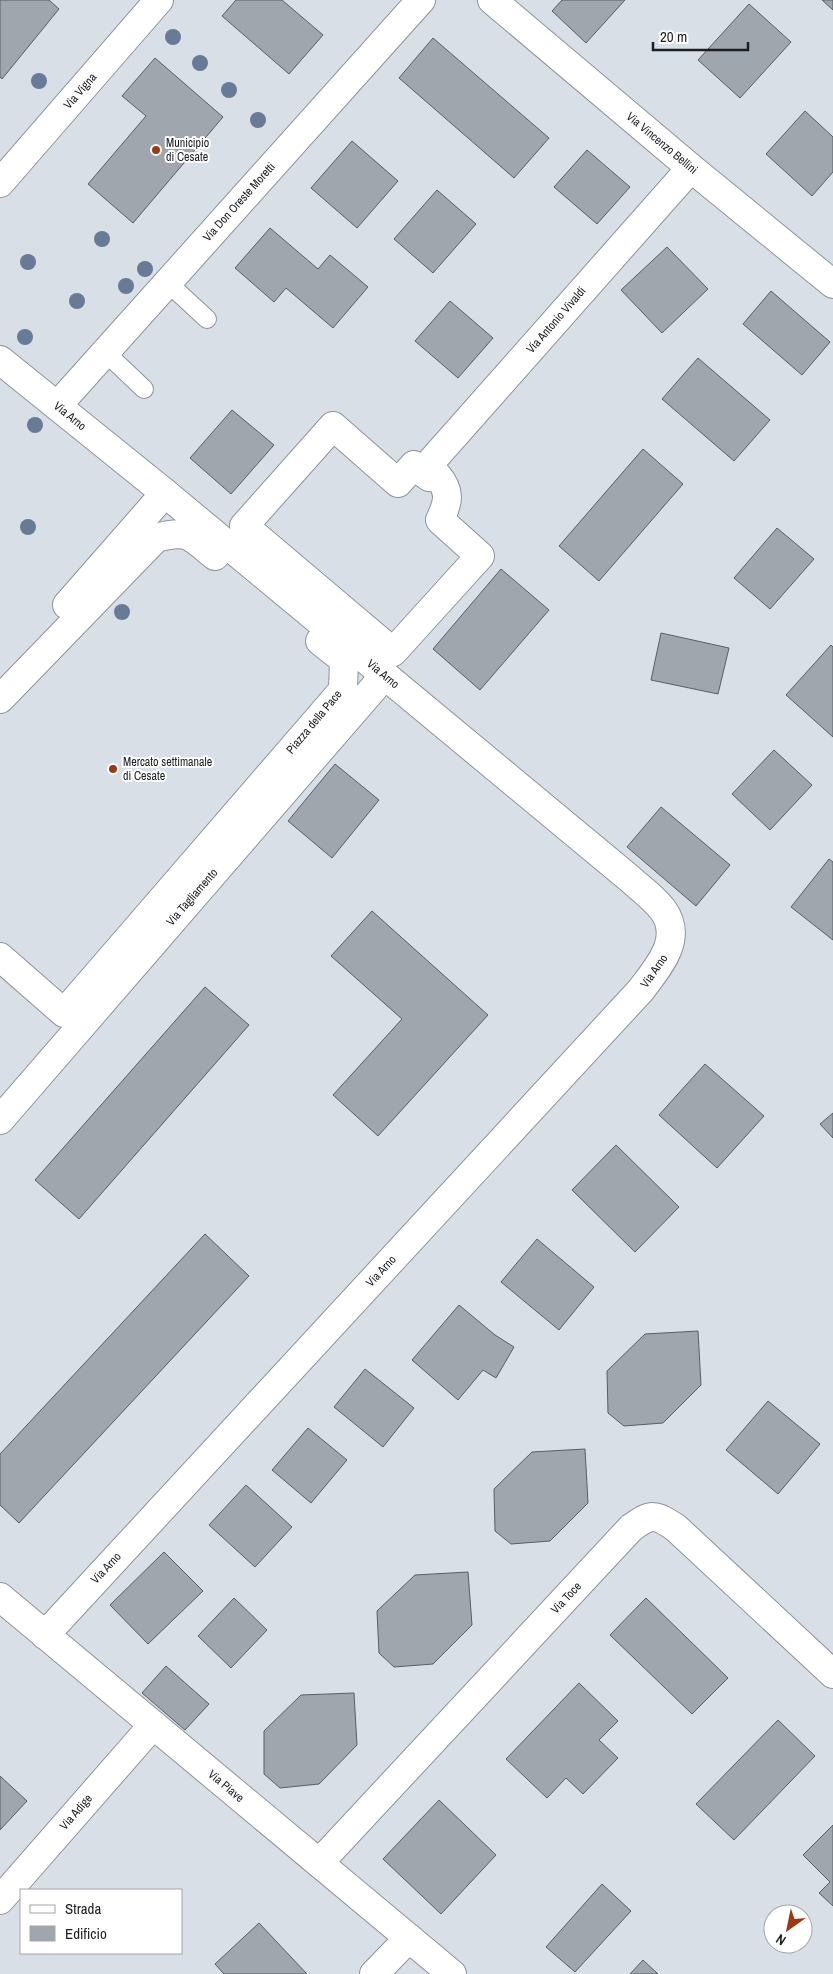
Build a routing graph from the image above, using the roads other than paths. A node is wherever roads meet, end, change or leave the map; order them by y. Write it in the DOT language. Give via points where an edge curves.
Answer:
graph roads {
  1 [pos="159,0"];
  2 [pos="421,0"];
  3 [pos="492,0"];
  4 [pos="691,168"];
  5 [pos="0,183"];
  6 [pos="167,282"];
  7 [pos="833,284"];
  8 [pos="207,319"];
  9 [pos="105,352"];
  10 [pos="0,360"];
  11 [pos="144,389"];
  12 [pos="57,406"];
  13 [pos="422,472"];
  14 [pos="165,493"];
  15 [pos="385,675"];
  16 [pos="0,682"];
  17 [pos="0,699"];
  18 [pos="0,957"];
  19 [pos="0,1120"];
  20 [pos="0,1596"];
  21 [pos="45,1635"];
  22 [pos="833,1674"];
  23 [pos="153,1725"];
  24 [pos="319,1863"];
  25 [pos="0,1900"];
  26 [pos="409,1938"];
  27 [pos="374,1974"];
  28 [pos="452,1974"];
  1 -- 5 [label="street, Via Vigna"];
  2 -- 6 [label="street, Via Don Oreste Moretti"];
  3 -- 4 [label="street, Via Vincenzo Bellini"];
  4 -- 7 [label="street, Via Vincenzo Bellini"];
  4 -- 13 [label="street, Via Antonio Vivaldi"];
  6 -- 8 [label="lane"];
  6 -- 9 [label="street, Via Don Oreste Moretti"];
  9 -- 11 [label="lane"];
  9 -- 12 [label="street, Via Don Oreste Moretti"];
  10 -- 12 [label="street, Via Arno"];
  12 -- 14 [label="street, Via Arno"];
  13 -- 13 [label="street" via="414,465 398,483 333,426 244,526 393,652 480,556 440,520 448,504 446,485 436,474 428,477"];
  14 -- 15 [label="street, Via Arno"];
  14 -- 16 [label="street"];
  15 -- 19 [label="street, Via Tagliamento"];
  15 -- 21 [label="street, Via Arno" via="621,871 662,909 669,919 670,946 641,990"];
  17 -- 18 [label="street, Piazza della Pace" via="156,538 174,533 188,534 344,660 343,690 64,1013"];
  20 -- 21 [label="street, Via Piave"];
  21 -- 23 [label="street, Via Piave"];
  22 -- 24 [label="street, Via Toce" via="676,1528 657,1517 646,1517 624,1535"];
  23 -- 24 [label="street, Via Piave"];
  23 -- 25 [label="street, Via Adige"];
  24 -- 26 [label="street, Via Piave"];
  26 -- 27 [label="street"];
  26 -- 28 [label="street, Via Piave"];
}
